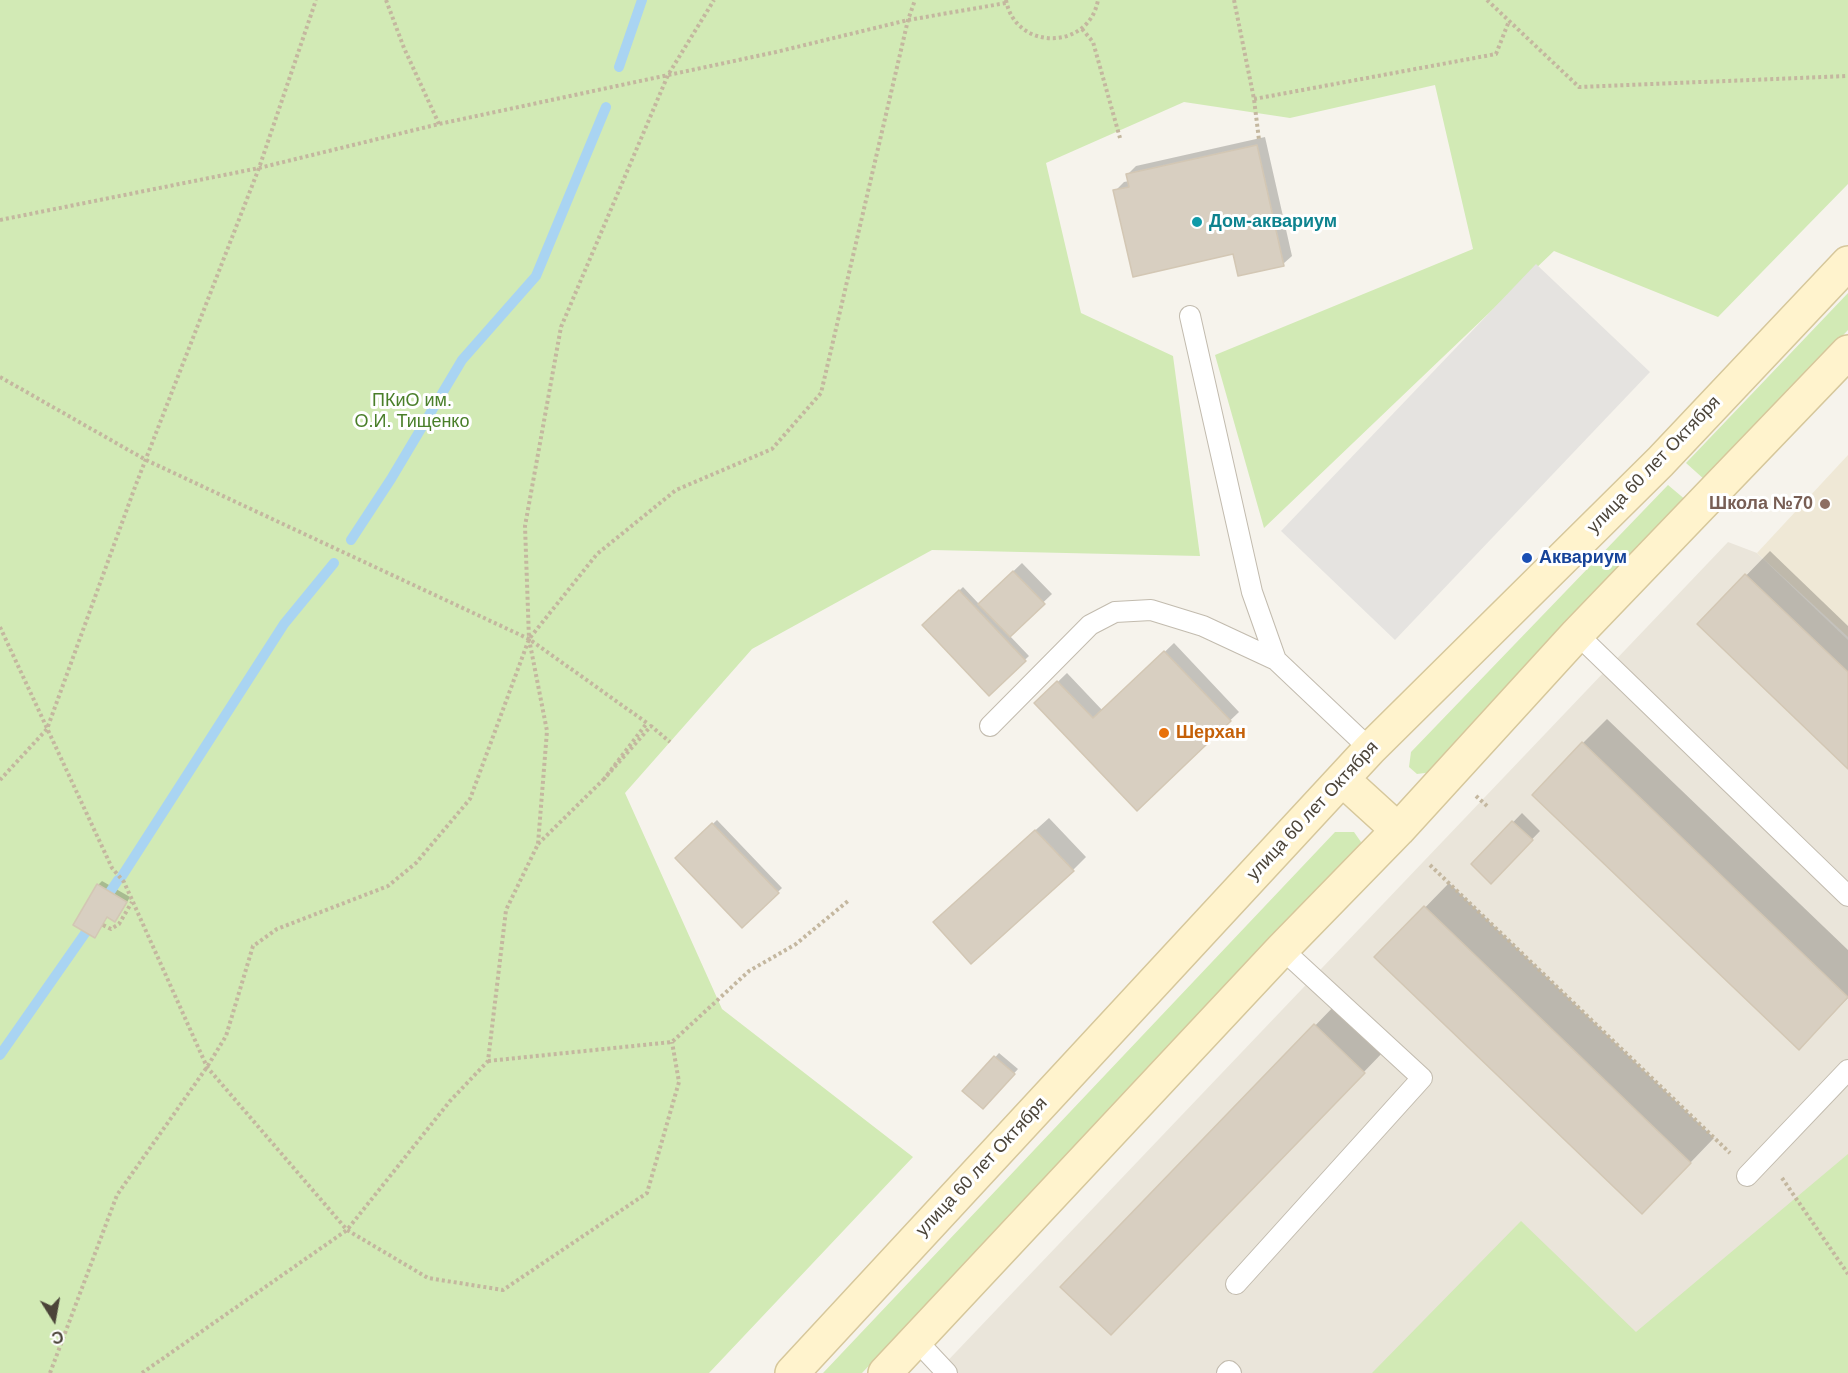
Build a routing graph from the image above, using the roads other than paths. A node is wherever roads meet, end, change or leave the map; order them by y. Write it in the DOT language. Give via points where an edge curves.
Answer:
graph roads {
  1 [pos="1848,263"];
  2 [pos="1190,316"];
  3 [pos="1848,352"];
  4 [pos="1577,634"];
  5 [pos="1276,660"];
  6 [pos="990,726"];
  7 [pos="1370,749"];
  8 [pos="1342,779"];
  9 [pos="1398,830"];
  10 [pos="1848,896"];
  11 [pos="1282,949"];
  12 [pos="1848,1070"];
  13 [pos="1749,1174"];
  14 [pos="1236,1284"];
  15 [pos="916,1340"];
  16 [pos="792,1373"];
  17 [pos="885,1373"];
  18 [pos="946,1373"];
  1 -- 7 [label="main road, улица 60 лет Октября" via="1660,462"];
  2 -- 5 [label="lane" via="1252,592"];
  3 -- 4 [label="main road"];
  4 -- 9 [label="main road"];
  4 -- 10 [label="lane"];
  5 -- 6 [label="lane" via="1203,626 1151,610 1115,612 1090,625"];
  5 -- 7 [label="lane"];
  7 -- 8 [label="main road, улица 60 лет Октября"];
  8 -- 9 [label="main road"];
  8 -- 16 [label="main road, улица 60 лет Октября"];
  9 -- 11 [label="main road"];
  11 -- 14 [label="lane" via="1422,1078"];
  11 -- 15 [label="main road"];
  12 -- 13 [label="lane"];
  15 -- 17 [label="main road"];
  15 -- 18 [label="lane"];
}
